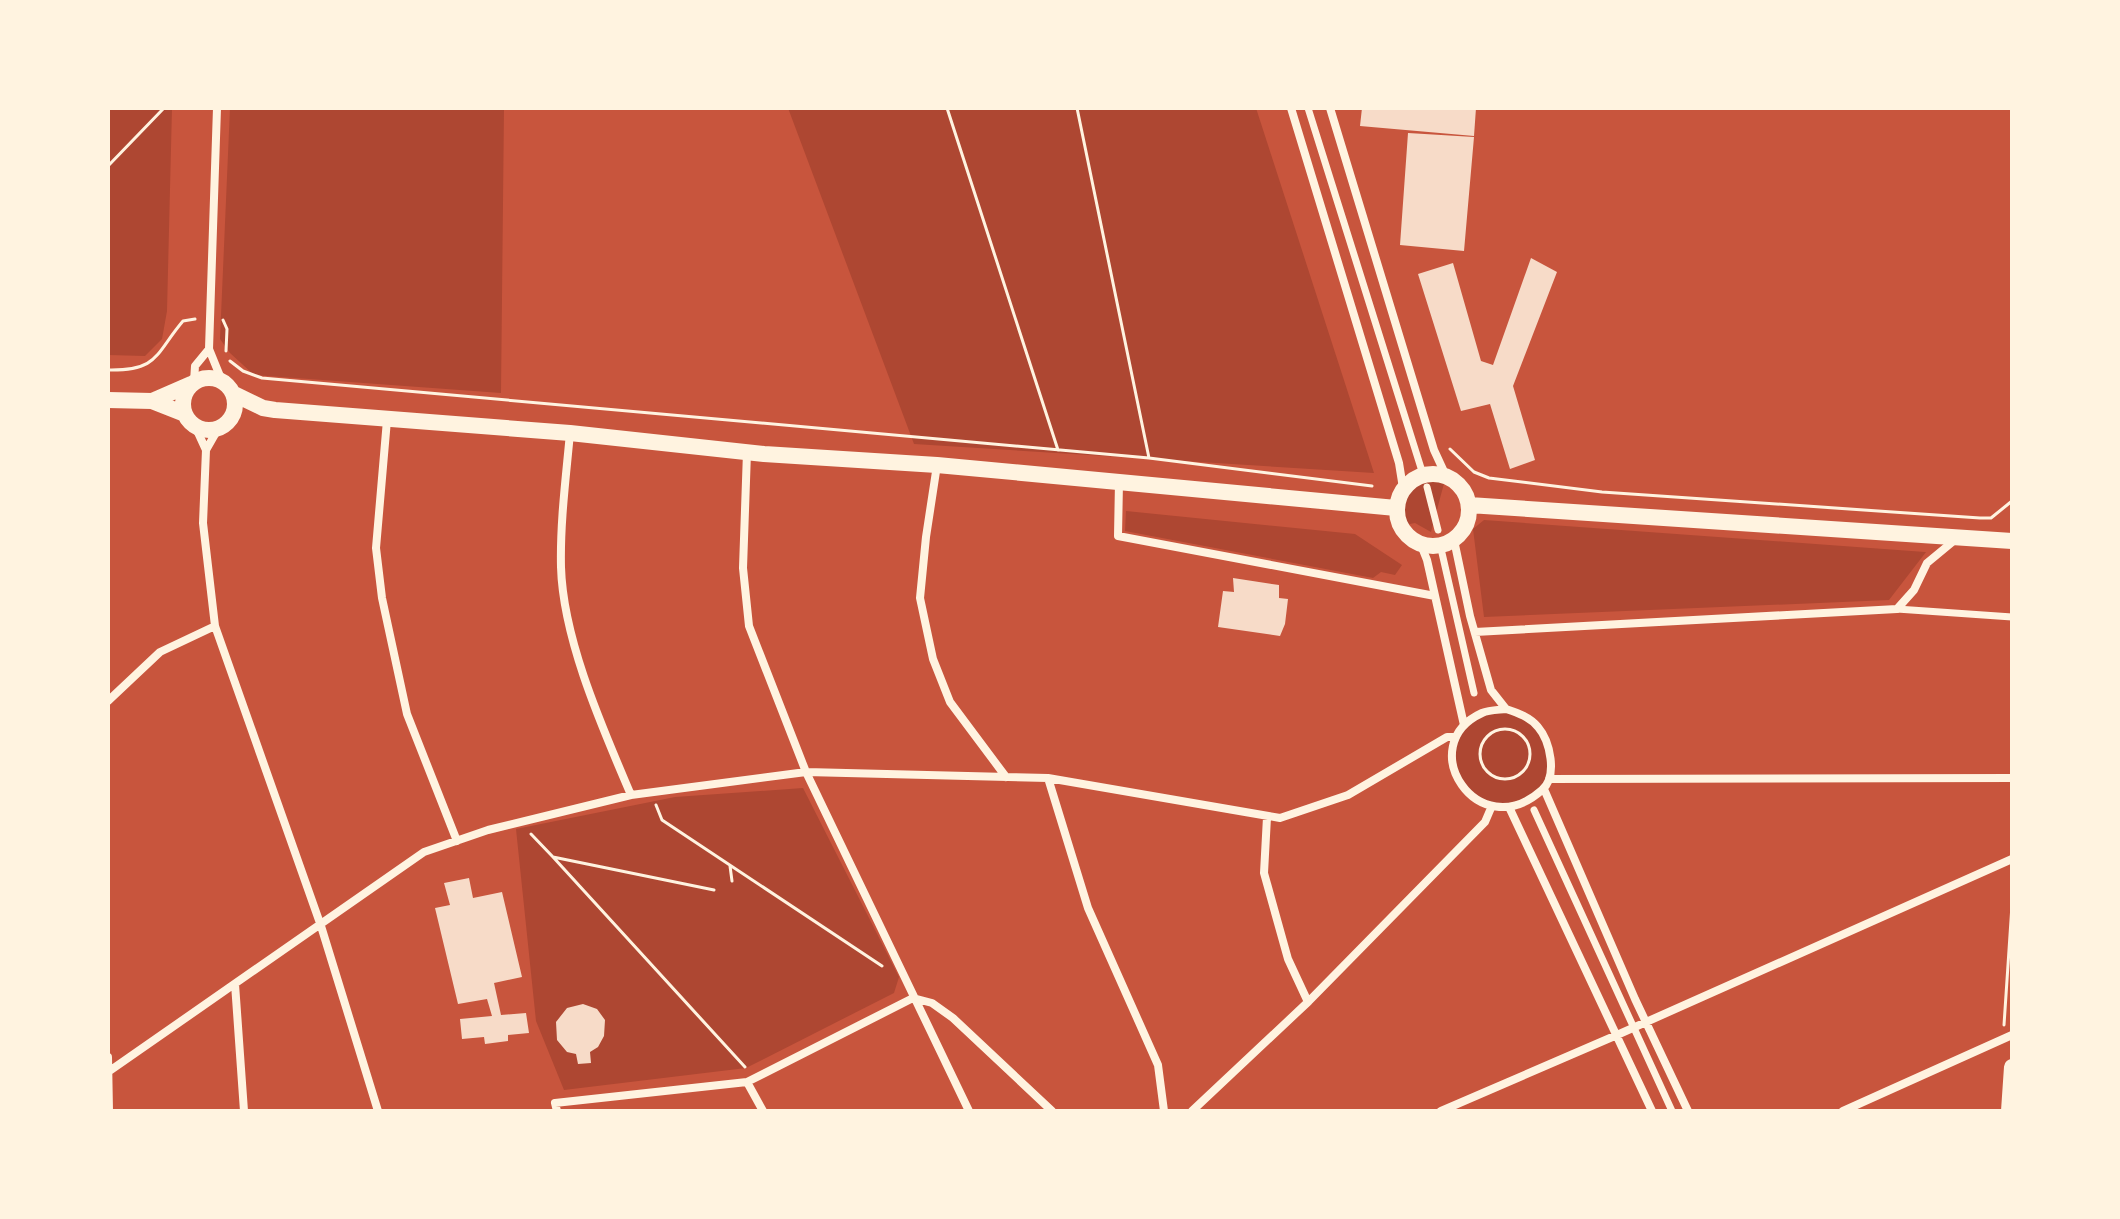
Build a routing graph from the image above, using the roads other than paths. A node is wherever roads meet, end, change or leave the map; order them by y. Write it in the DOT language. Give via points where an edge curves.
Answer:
graph roads {
  1 [pos="217,108"];
  2 [pos="1291,108"];
  3 [pos="1308,108"];
  4 [pos="1330,108"];
  5 [pos="209,349"];
  6 [pos="222,381"];
  7 [pos="192,383"];
  8 [pos="234,394"];
  9 [pos="108,400"];
  10 [pos="152,401"];
  11 [pos="263,408"];
  12 [pos="190,420"];
  13 [pos="387,420"];
  14 [pos="224,424"];
  15 [pos="570,433"];
  16 [pos="206,450"];
  17 [pos="747,452"];
  18 [pos="937,465"];
  19 [pos="1421,468"];
  20 [pos="1446,476"];
  21 [pos="1119,482"];
  22 [pos="1427,487"];
  23 [pos="1403,488"];
  24 [pos="1469,505"];
  25 [pos="1396,508"];
  26 [pos="1438,530"];
  27 [pos="1959,537"];
  28 [pos="1454,540"];
  29 [pos="2012,541"];
  30 [pos="1421,545"];
  31 [pos="1442,553"];
  32 [pos="1435,596"];
  33 [pos="1897,609"];
  34 [pos="2012,617"];
  35 [pos="215,626"];
  36 [pos="1475,632"];
  37 [pos="1474,693"];
  38 [pos="108,701"];
  39 [pos="1506,709"];
  40 [pos="1464,725"];
  41 [pos="1456,737"];
  42 [pos="806,772"];
  43 [pos="1006,777"];
  44 [pos="1048,778"];
  45 [pos="2012,778"];
  46 [pos="1549,779"];
  47 [pos="1544,789"];
  48 [pos="631,795"];
  49 [pos="1509,807"];
  50 [pos="1491,808"];
  51 [pos="1534,810"];
  52 [pos="1267,817"];
  53 [pos="457,841"];
  54 [pos="2012,859"];
  55 [pos="321,926"];
  56 [pos="235,984"];
  57 [pos="913,998"];
  58 [pos="1308,1002"];
  59 [pos="1646,1022"];
  60 [pos="1635,1027"];
  61 [pos="1617,1035"];
  62 [pos="2012,1035"];
  63 [pos="108,1057"];
  64 [pos="2012,1067"];
  65 [pos="109,1071"];
  66 [pos="747,1082"];
  67 [pos="109,1111"];
  68 [pos="244,1111"];
  69 [pos="378,1111"];
  70 [pos="557,1111"];
  71 [pos="763,1111"];
  72 [pos="969,1111"];
  73 [pos="1052,1111"];
  74 [pos="1164,1111"];
  75 [pos="1192,1111"];
  76 [pos="1441,1111"];
  77 [pos="1652,1111"];
  78 [pos="1672,1111"];
  79 [pos="1688,1111"];
  80 [pos="1843,1111"];
  81 [pos="2009,1111"];
  1 -- 5 [label="street"];
  2 -- 23 [label="street"];
  3 -- 19 [label="street"];
  4 -- 20 [label="street"];
  5 -- 6 [label="street"];
  5 -- 7 [label="street" via="195,366"];
  6 -- 7 [label="main road" via="205,378"];
  6 -- 8 [label="main road"];
  7 -- 10 [label="main road"];
  7 -- 12 [label="main road" via="183,398"];
  8 -- 11 [label="main road"];
  8 -- 14 [label="main road" via="236,403"];
  9 -- 10 [label="main road"];
  10 -- 12 [label="main road"];
  11 -- 13 [label="main road"];
  11 -- 14 [label="main road"];
  12 -- 14 [label="main road" via="210,430"];
  12 -- 16 [label="street"];
  13 -- 15 [label="main road"];
  13 -- 53 [label="street" via="376,548 382,598 407,714"];
  14 -- 16 [label="street"];
  15 -- 17 [label="main road"];
  15 -- 48 [label="street" via="561,570 570,631"];
  16 -- 35 [label="street" via="203,523"];
  17 -- 18 [label="main road"];
  17 -- 42 [label="street" via="743,568 749,626"];
  18 -- 21 [label="main road"];
  18 -- 43 [label="street" via="920,598 933,659 950,702"];
  20 -- 23 [label="main road" via="1423,475"];
  20 -- 24 [label="main road" via="1465,492"];
  21 -- 25 [label="main road"];
  21 -- 32 [label="street" via="1118,536"];
  22 -- 26 [label="street"];
  23 -- 25 [label="main road"];
  24 -- 27 [label="main road"];
  24 -- 28 [label="main road" via="1468,521"];
  25 -- 30 [label="main road" via="1400,526"];
  27 -- 29 [label="main road"];
  27 -- 33 [label="street" via="1927,563"];
  28 -- 30 [label="main road"];
  28 -- 36 [label="street"];
  30 -- 32 [label="street"];
  31 -- 37 [label="street"];
  32 -- 40 [label="street"];
  33 -- 34 [label="street"];
  33 -- 36 [label="street"];
  35 -- 38 [label="street" via="160,652"];
  35 -- 55 [label="street"];
  36 -- 39 [label="street" via="1491,690"];
  39 -- 40 [label="street" via="1483,712"];
  39 -- 46 [label="street" via="1538,727 1548,744"];
  40 -- 41 [label="street"];
  41 -- 50 [label="street" via="1451,757 1456,779"];
  41 -- 52 [label="street" via="1447,737 1348,795 1280,818"];
  42 -- 43 [label="street"];
  42 -- 48 [label="street"];
  42 -- 57 [label="street"];
  43 -- 44 [label="street"];
  44 -- 52 [label="street"];
  44 -- 74 [label="street" via="1088,908 1158,1065"];
  45 -- 46 [label="street"];
  46 -- 47 [label="street"];
  47 -- 49 [label="street"];
  47 -- 59 [label="street"];
  48 -- 53 [label="street"];
  49 -- 50 [label="street"];
  49 -- 61 [label="street"];
  50 -- 58 [label="street" via="1485,822"];
  51 -- 60 [label="street"];
  52 -- 58 [label="street" via="1264,873 1288,959"];
  53 -- 55 [label="street" via="424,852"];
  54 -- 59 [label="street"];
  55 -- 56 [label="street"];
  55 -- 69 [label="street"];
  56 -- 65 [label="street"];
  56 -- 68 [label="street"];
  57 -- 66 [label="street"];
  57 -- 72 [label="street"];
  57 -- 73 [label="street" via="932,1003 953,1018"];
  58 -- 75 [label="street"];
  59 -- 60 [label="street"];
  59 -- 79 [label="street"];
  60 -- 61 [label="street"];
  60 -- 78 [label="street"];
  61 -- 76 [label="street"];
  61 -- 77 [label="street"];
  62 -- 80 [label="street"];
  63 -- 65 [label="street"];
  64 -- 81 [label="main road"];
  65 -- 67 [label="street"];
  66 -- 70 [label="street" via="555,1103"];
  66 -- 71 [label="street"];
}
